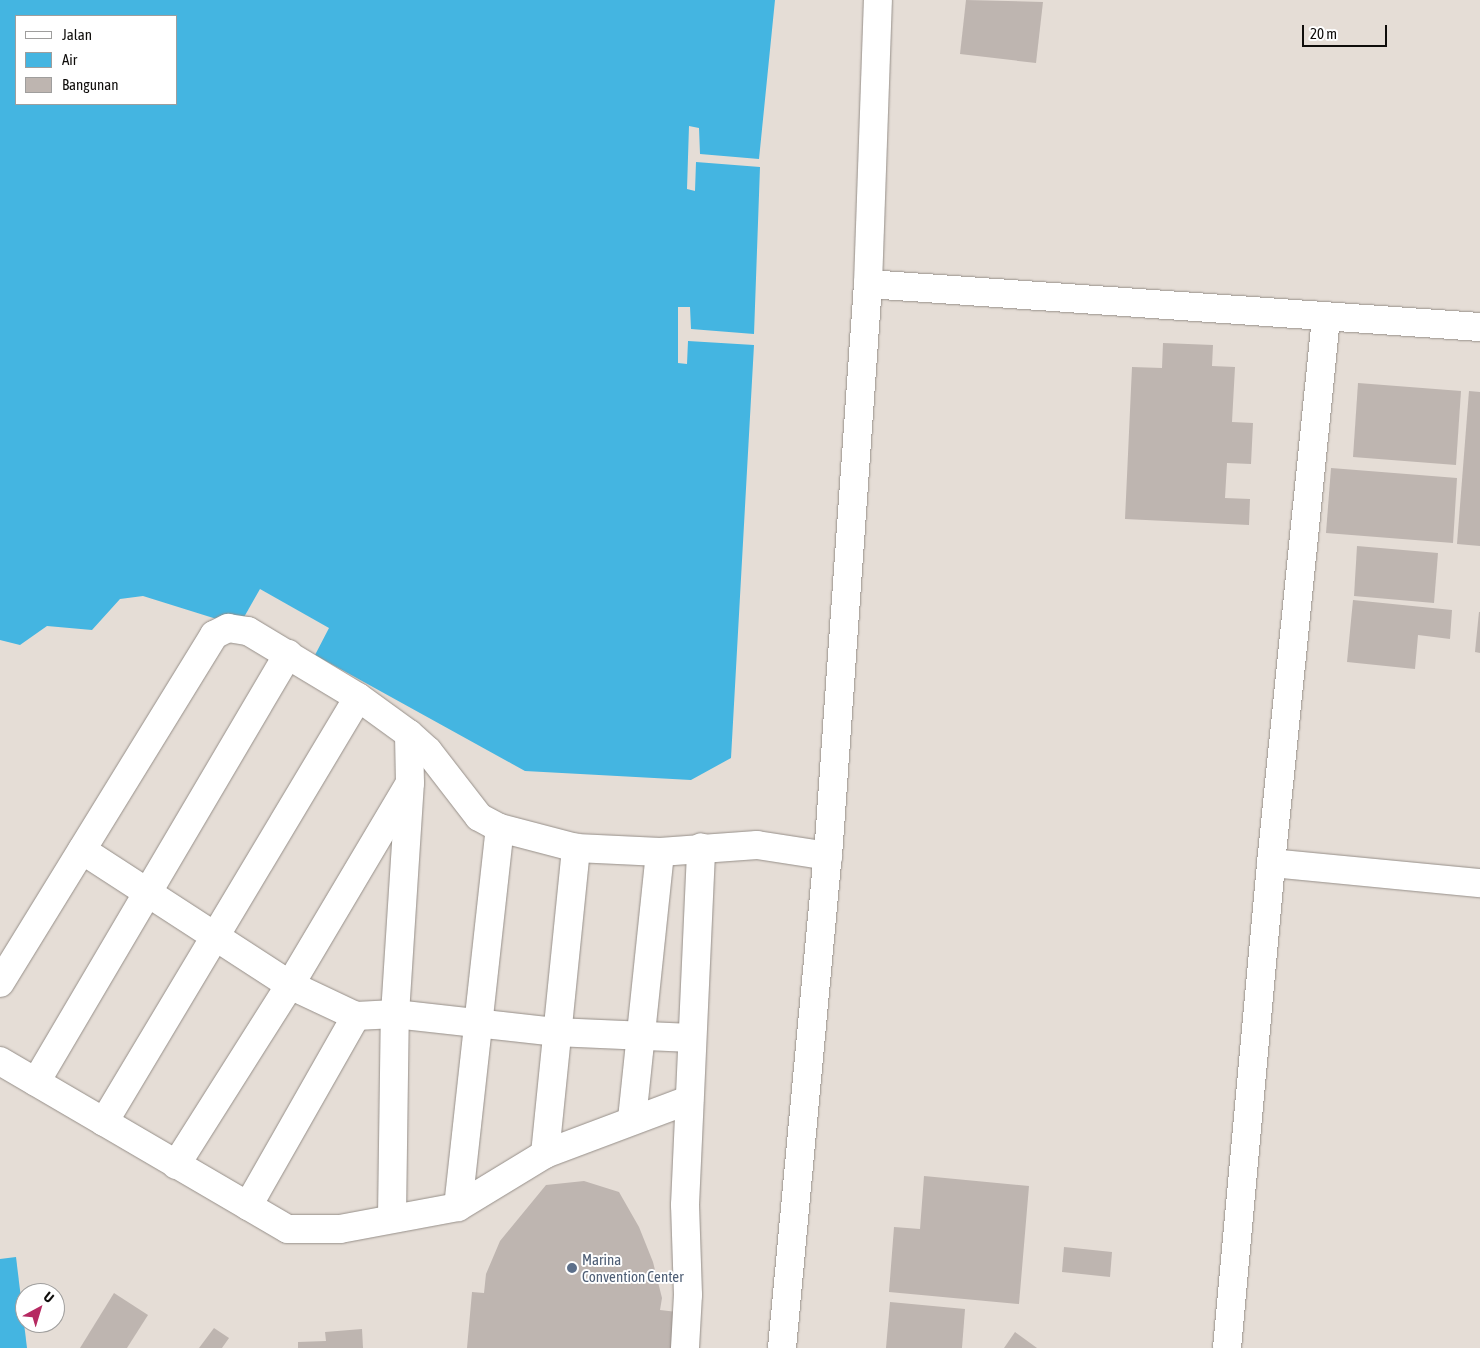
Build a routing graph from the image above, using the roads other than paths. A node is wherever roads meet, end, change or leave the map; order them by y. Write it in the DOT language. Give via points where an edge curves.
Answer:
graph roads {
  1 [pos="878,0"];
  2 [pos="868,284"];
  3 [pos="1326,318"];
  4 [pos="1480,326"];
  5 [pos="288,654"];
  6 [pos="358,697"];
  7 [pos="409,734"];
  8 [pos="410,783"];
  9 [pos="500,828"];
  10 [pos="701,847"];
  11 [pos="576,848"];
  12 [pos="82,850"];
  13 [pos="660,852"];
  14 [pos="828,856"];
  15 [pos="1271,863"];
  16 [pos="1480,882"];
  17 [pos="149,895"];
  18 [pos="217,938"];
  19 [pos="0,983"];
  20 [pos="290,985"];
  21 [pos="394,1014"];
  22 [pos="356,1016"];
  23 [pos="476,1021"];
  24 [pos="555,1032"];
  25 [pos="640,1034"];
  26 [pos="692,1038"];
  27 [pos="0,1061"];
  28 [pos="36,1082"];
  29 [pos="689,1100"];
  30 [pos="632,1119"];
  31 [pos="104,1122"];
  32 [pos="545,1154"];
  33 [pos="176,1165"];
  34 [pos="248,1206"];
  35 [pos="458,1207"];
  36 [pos="392,1217"];
  37 [pos="685,1348"];
  38 [pos="782,1348"];
  39 [pos="1227,1348"];
  1 -- 2 [label="street"];
  2 -- 3 [label="street"];
  2 -- 14 [label="street"];
  3 -- 4 [label="street"];
  3 -- 15 [label="street"];
  5 -- 6 [label="street"];
  5 -- 12 [label="street" via="248,631 228,628 214,635"];
  5 -- 17 [label="street"];
  6 -- 7 [label="street"];
  6 -- 18 [label="street"];
  7 -- 8 [label="street"];
  7 -- 9 [label="street" via="428,751 479,816"];
  8 -- 20 [label="street"];
  8 -- 21 [label="street"];
  9 -- 11 [label="street"];
  9 -- 23 [label="street"];
  10 -- 13 [label="street"];
  10 -- 14 [label="street" via="757,845"];
  10 -- 26 [label="street"];
  11 -- 13 [label="street"];
  11 -- 24 [label="street"];
  12 -- 17 [label="street"];
  12 -- 19 [label="street"];
  13 -- 25 [label="street"];
  14 -- 38 [label="street"];
  15 -- 16 [label="street"];
  15 -- 39 [label="street"];
  17 -- 18 [label="street"];
  17 -- 28 [label="street"];
  18 -- 20 [label="street"];
  18 -- 31 [label="street"];
  20 -- 22 [label="street"];
  20 -- 33 [label="street"];
  21 -- 22 [label="street"];
  21 -- 23 [label="street"];
  21 -- 36 [label="street"];
  22 -- 34 [label="street"];
  23 -- 24 [label="street"];
  23 -- 35 [label="street"];
  24 -- 25 [label="street"];
  24 -- 32 [label="street"];
  25 -- 26 [label="street"];
  25 -- 30 [label="street"];
  26 -- 29 [label="street"];
  27 -- 28 [label="street"];
  28 -- 31 [label="street"];
  29 -- 30 [label="street"];
  29 -- 37 [label="street" via="684,1205 688,1295"];
  30 -- 32 [label="street"];
  31 -- 33 [label="street"];
  32 -- 35 [label="street"];
  33 -- 34 [label="street"];
  34 -- 36 [label="street" via="288,1229 340,1228"];
  35 -- 36 [label="street"];
}
